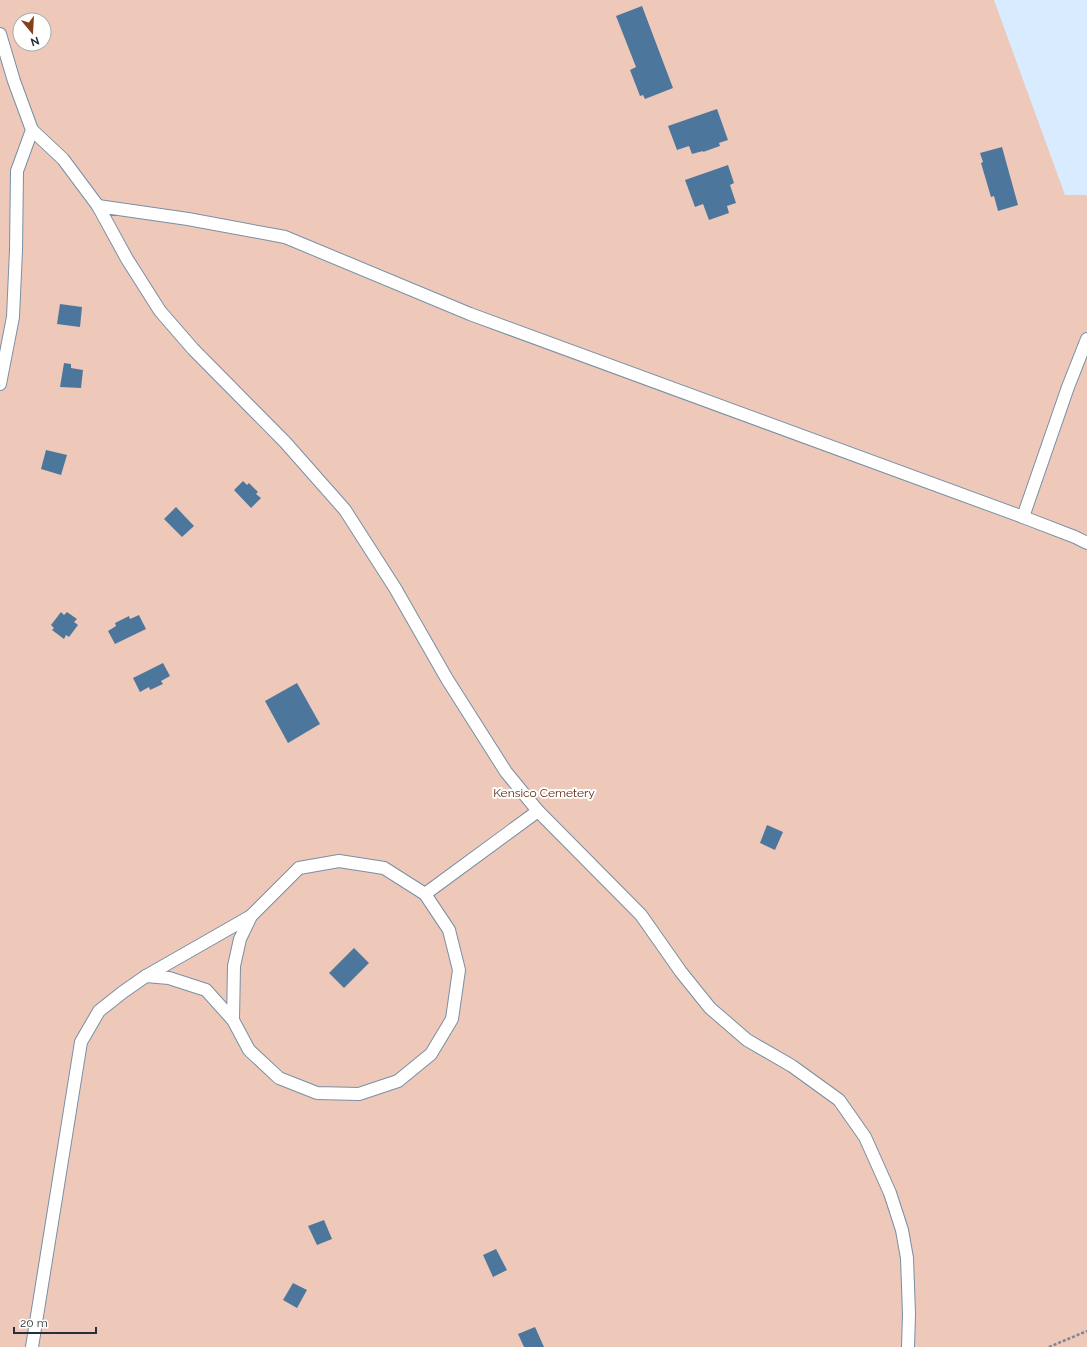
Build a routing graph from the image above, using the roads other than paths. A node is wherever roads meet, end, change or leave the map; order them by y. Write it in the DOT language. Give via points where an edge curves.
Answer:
graph roads {
  1 [pos="0,34"];
  2 [pos="32,130"];
  3 [pos="98,206"];
  4 [pos="1087,340"];
  5 [pos="0,384"];
  6 [pos="1023,517"];
  7 [pos="1087,543"];
  8 [pos="538,811"];
  9 [pos="425,894"];
  10 [pos="251,916"];
  11 [pos="146,976"];
  12 [pos="233,1020"];
  13 [pos="32,1347"];
  14 [pos="908,1347"];
  1 -- 2 [label="lane"];
  2 -- 3 [label="lane" via="63,159"];
  2 -- 5 [label="lane" via="17,171 12,317"];
  3 -- 6 [label="lane" via="285,237 470,314"];
  3 -- 8 [label="lane" via="160,311 193,349 285,442 345,510 506,772"];
  4 -- 6 [label="lane"];
  6 -- 7 [label="lane"];
  8 -- 9 [label="lane"];
  8 -- 14 [label="lane" via="641,915 710,1008 747,1040 792,1066 839,1100 865,1137 890,1193 902,1230 907,1258"];
  9 -- 10 [label="lane" via="384,868 339,861 299,868"];
  9 -- 12 [label="lane" via="449,930 459,970 452,1019 431,1054 398,1081 359,1094 317,1093 279,1078 249,1050"];
  10 -- 11 [label="lane"];
  10 -- 12 [label="lane" via="240,939 234,966"];
  11 -- 12 [label="lane" via="169,978 206,990"];
  11 -- 13 [label="lane" via="100,1011 81,1042"];
}
